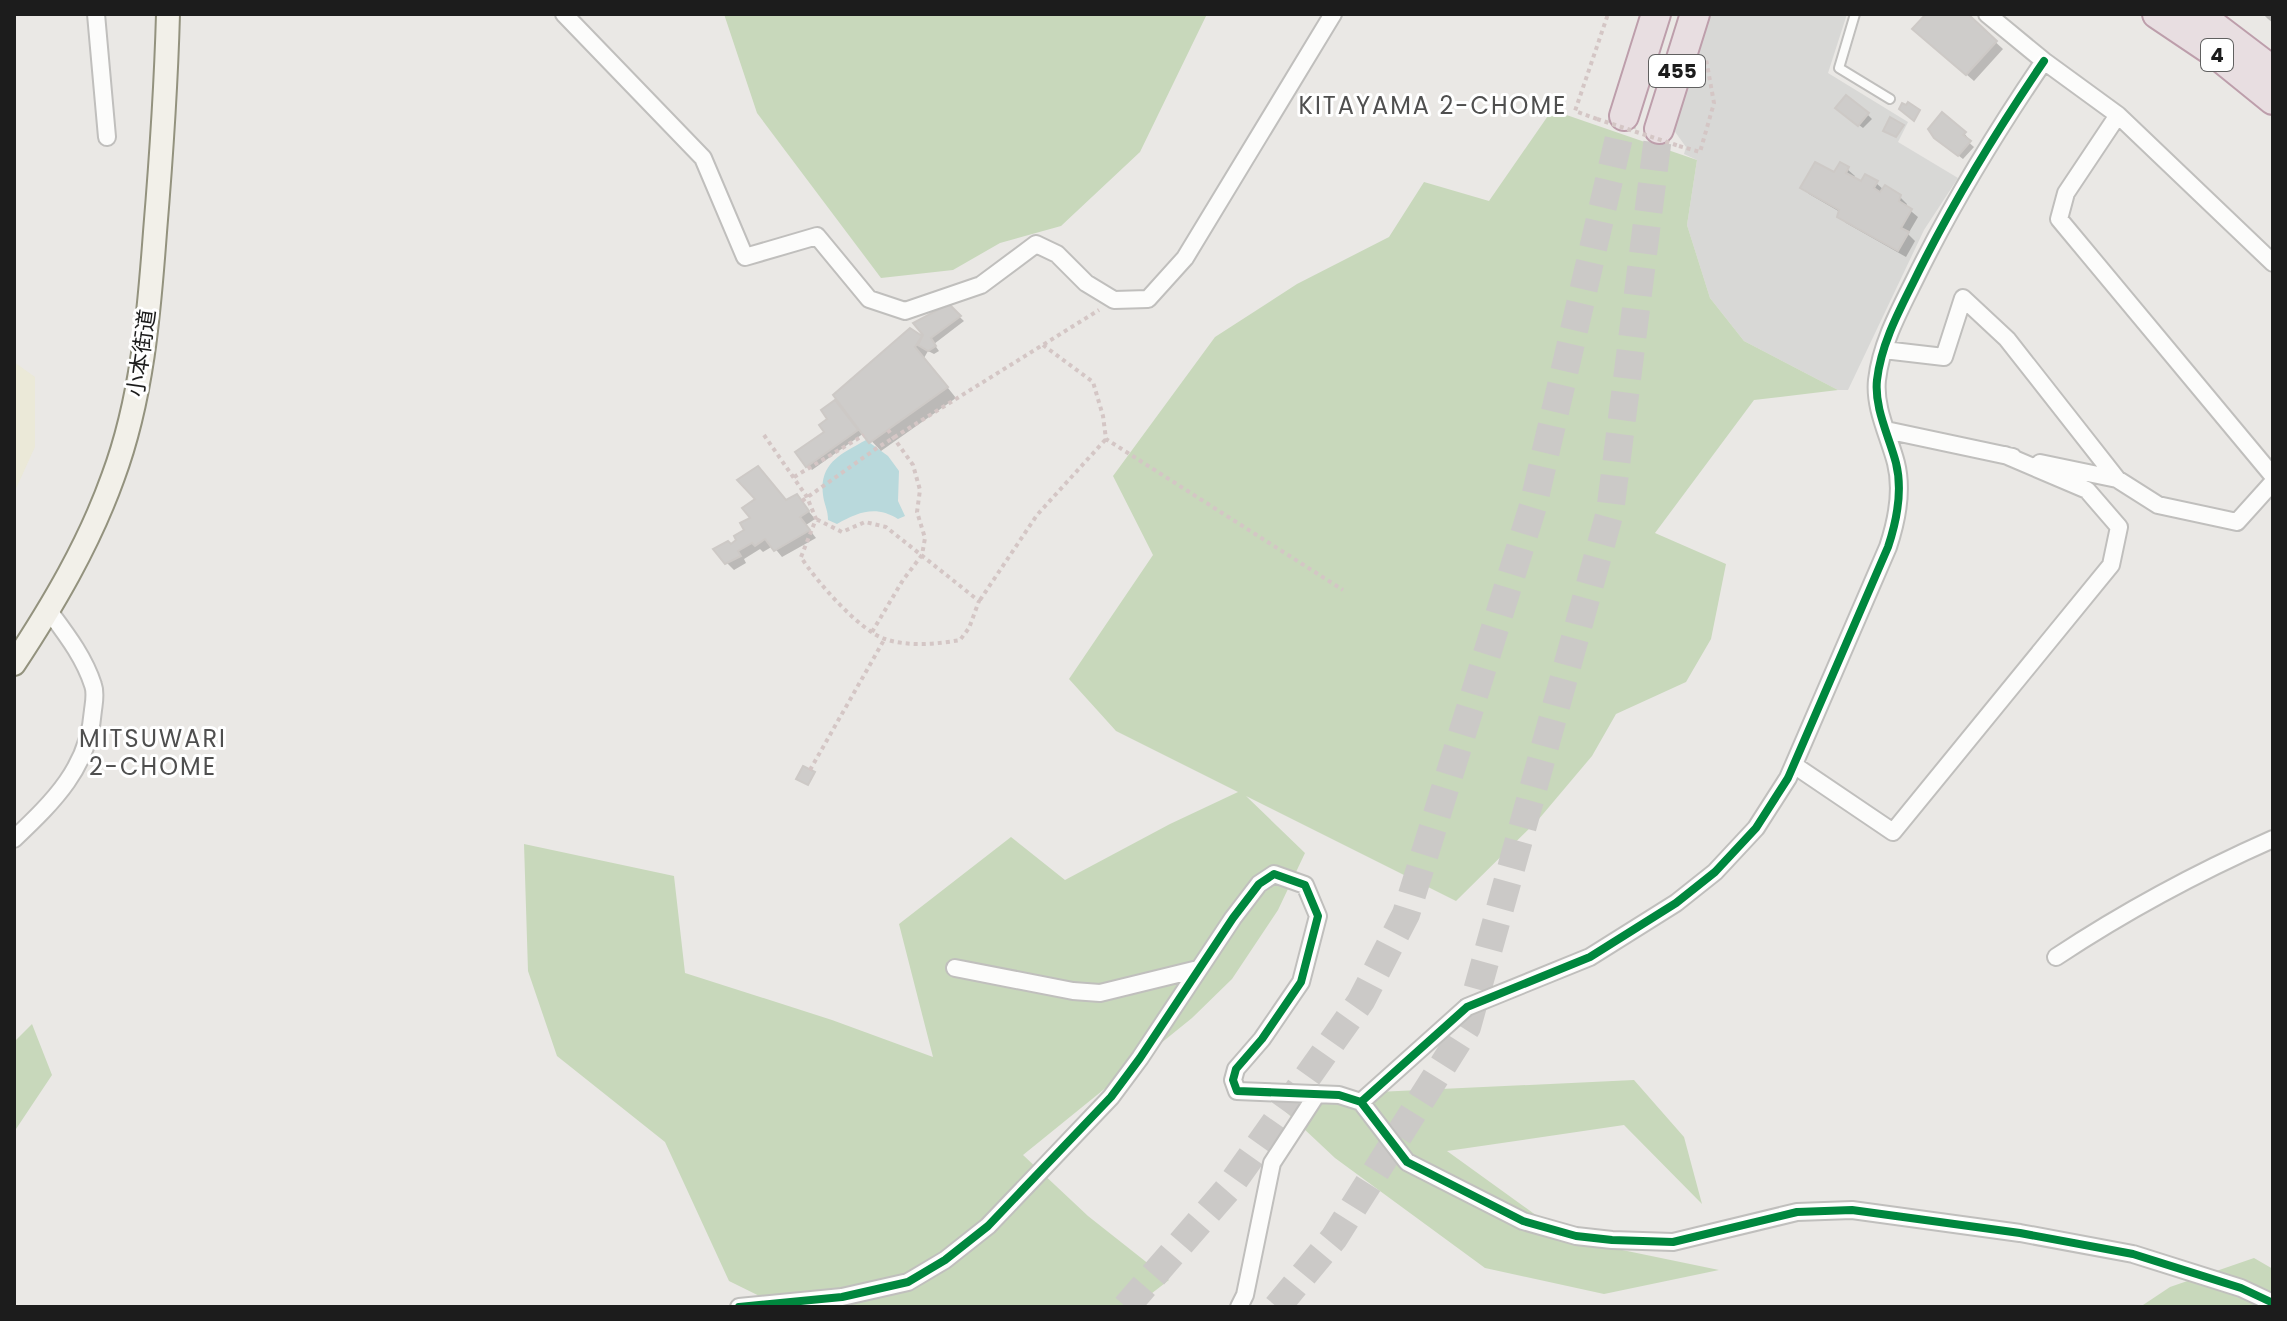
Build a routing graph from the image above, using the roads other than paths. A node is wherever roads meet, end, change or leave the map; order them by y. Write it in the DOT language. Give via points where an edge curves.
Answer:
graph roads {
  1 [pos="96,14"];
  2 [pos="168,14"];
  3 [pos="564,14"];
  4 [pos="1333,14"];
  5 [pos="1656,14"];
  6 [pos="1695,14"];
  7 [pos="1855,14"];
  8 [pos="1987,14"];
  9 [pos="2157,14"];
  10 [pos="2198,14"];
  11 [pos="2044,61"];
  12 [pos="2273,71"];
  13 [pos="1890,99"];
  14 [pos="2273,100"];
  15 [pos="2118,115"];
  16 [pos="1610,117"];
  17 [pos="107,137"];
  18 [pos="1669,137"];
  19 [pos="2273,263"];
  20 [pos="1884,350"];
  21 [pos="1886,430"];
  22 [pos="2005,455"];
  23 [pos="2117,479"];
  24 [pos="2273,479"];
  25 [pos="49,611"];
  26 [pos="14,664"];
  27 [pos="1794,765"];
  28 [pos="14,839"];
  29 [pos="2273,839"];
  30 [pos="2056,957"];
  31 [pos="955,968"];
  32 [pos="1198,969"];
  33 [pos="1317,1094"];
  34 [pos="1361,1102"];
  35 [pos="2273,1303"];
  36 [pos="739,1307"];
  37 [pos="1239,1307"];
  1 -- 17 [label="street"];
  2 -- 25 [label="street, 小本街道" via="153,262 132,411 88,539"];
  3 -- 4 [label="street" via="703,158 745,257 817,236 869,299 905,311 981,285 1036,244 1057,254 1086,283 1114,300 1148,299 1185,258"];
  5 -- 16 [label="highway, 455"];
  6 -- 18 [label="highway, 455"];
  7 -- 13 [label="lane" via="1839,68"];
  8 -- 11 [label="street"];
  9 -- 14 [label="highway, 4"];
  10 -- 12 [label="highway, 4"];
  11 -- 15 [label="street"];
  11 -- 20 [label="street" via="1934,238"];
  15 -- 19 [label="street"];
  15 -- 24 [label="street" via="2066,193 2059,219"];
  20 -- 21 [label="street" via="1877,380"];
  20 -- 23 [label="street" via="1944,357 1963,298 2007,339"];
  21 -- 22 [label="street"];
  21 -- 27 [label="street" via="1897,467 1898,516"];
  22 -- 23 [label="street"];
  22 -- 27 [label="street" via="2087,490 2119,527 2111,565 1893,832"];
  23 -- 24 [label="street" via="2158,505 2237,522"];
  25 -- 26 [label="street, 小本街道"];
  25 -- 28 [label="street" via="78,651 95,688 92,724 80,761 57,798"];
  27 -- 34 [label="street" via="1756,828 1715,872 1676,903 1590,957 1467,1007"];
  29 -- 30 [label="street" via="2119,915"];
  31 -- 32 [label="street" via="1100,993"];
  32 -- 33 [label="street" via="1259,884 1274,874 1305,885 1318,916 1301,982 1233,1080 1237,1091"];
  32 -- 36 [label="street" via="1111,1097 988,1226 945,1260 908,1282 842,1297"];
  33 -- 34 [label="street"];
  33 -- 37 [label="street" via="1272,1163"];
  34 -- 35 [label="street" via="1407,1162 1523,1221 1576,1236 1673,1242 1797,1212 1852,1210 2133,1254"];
}
